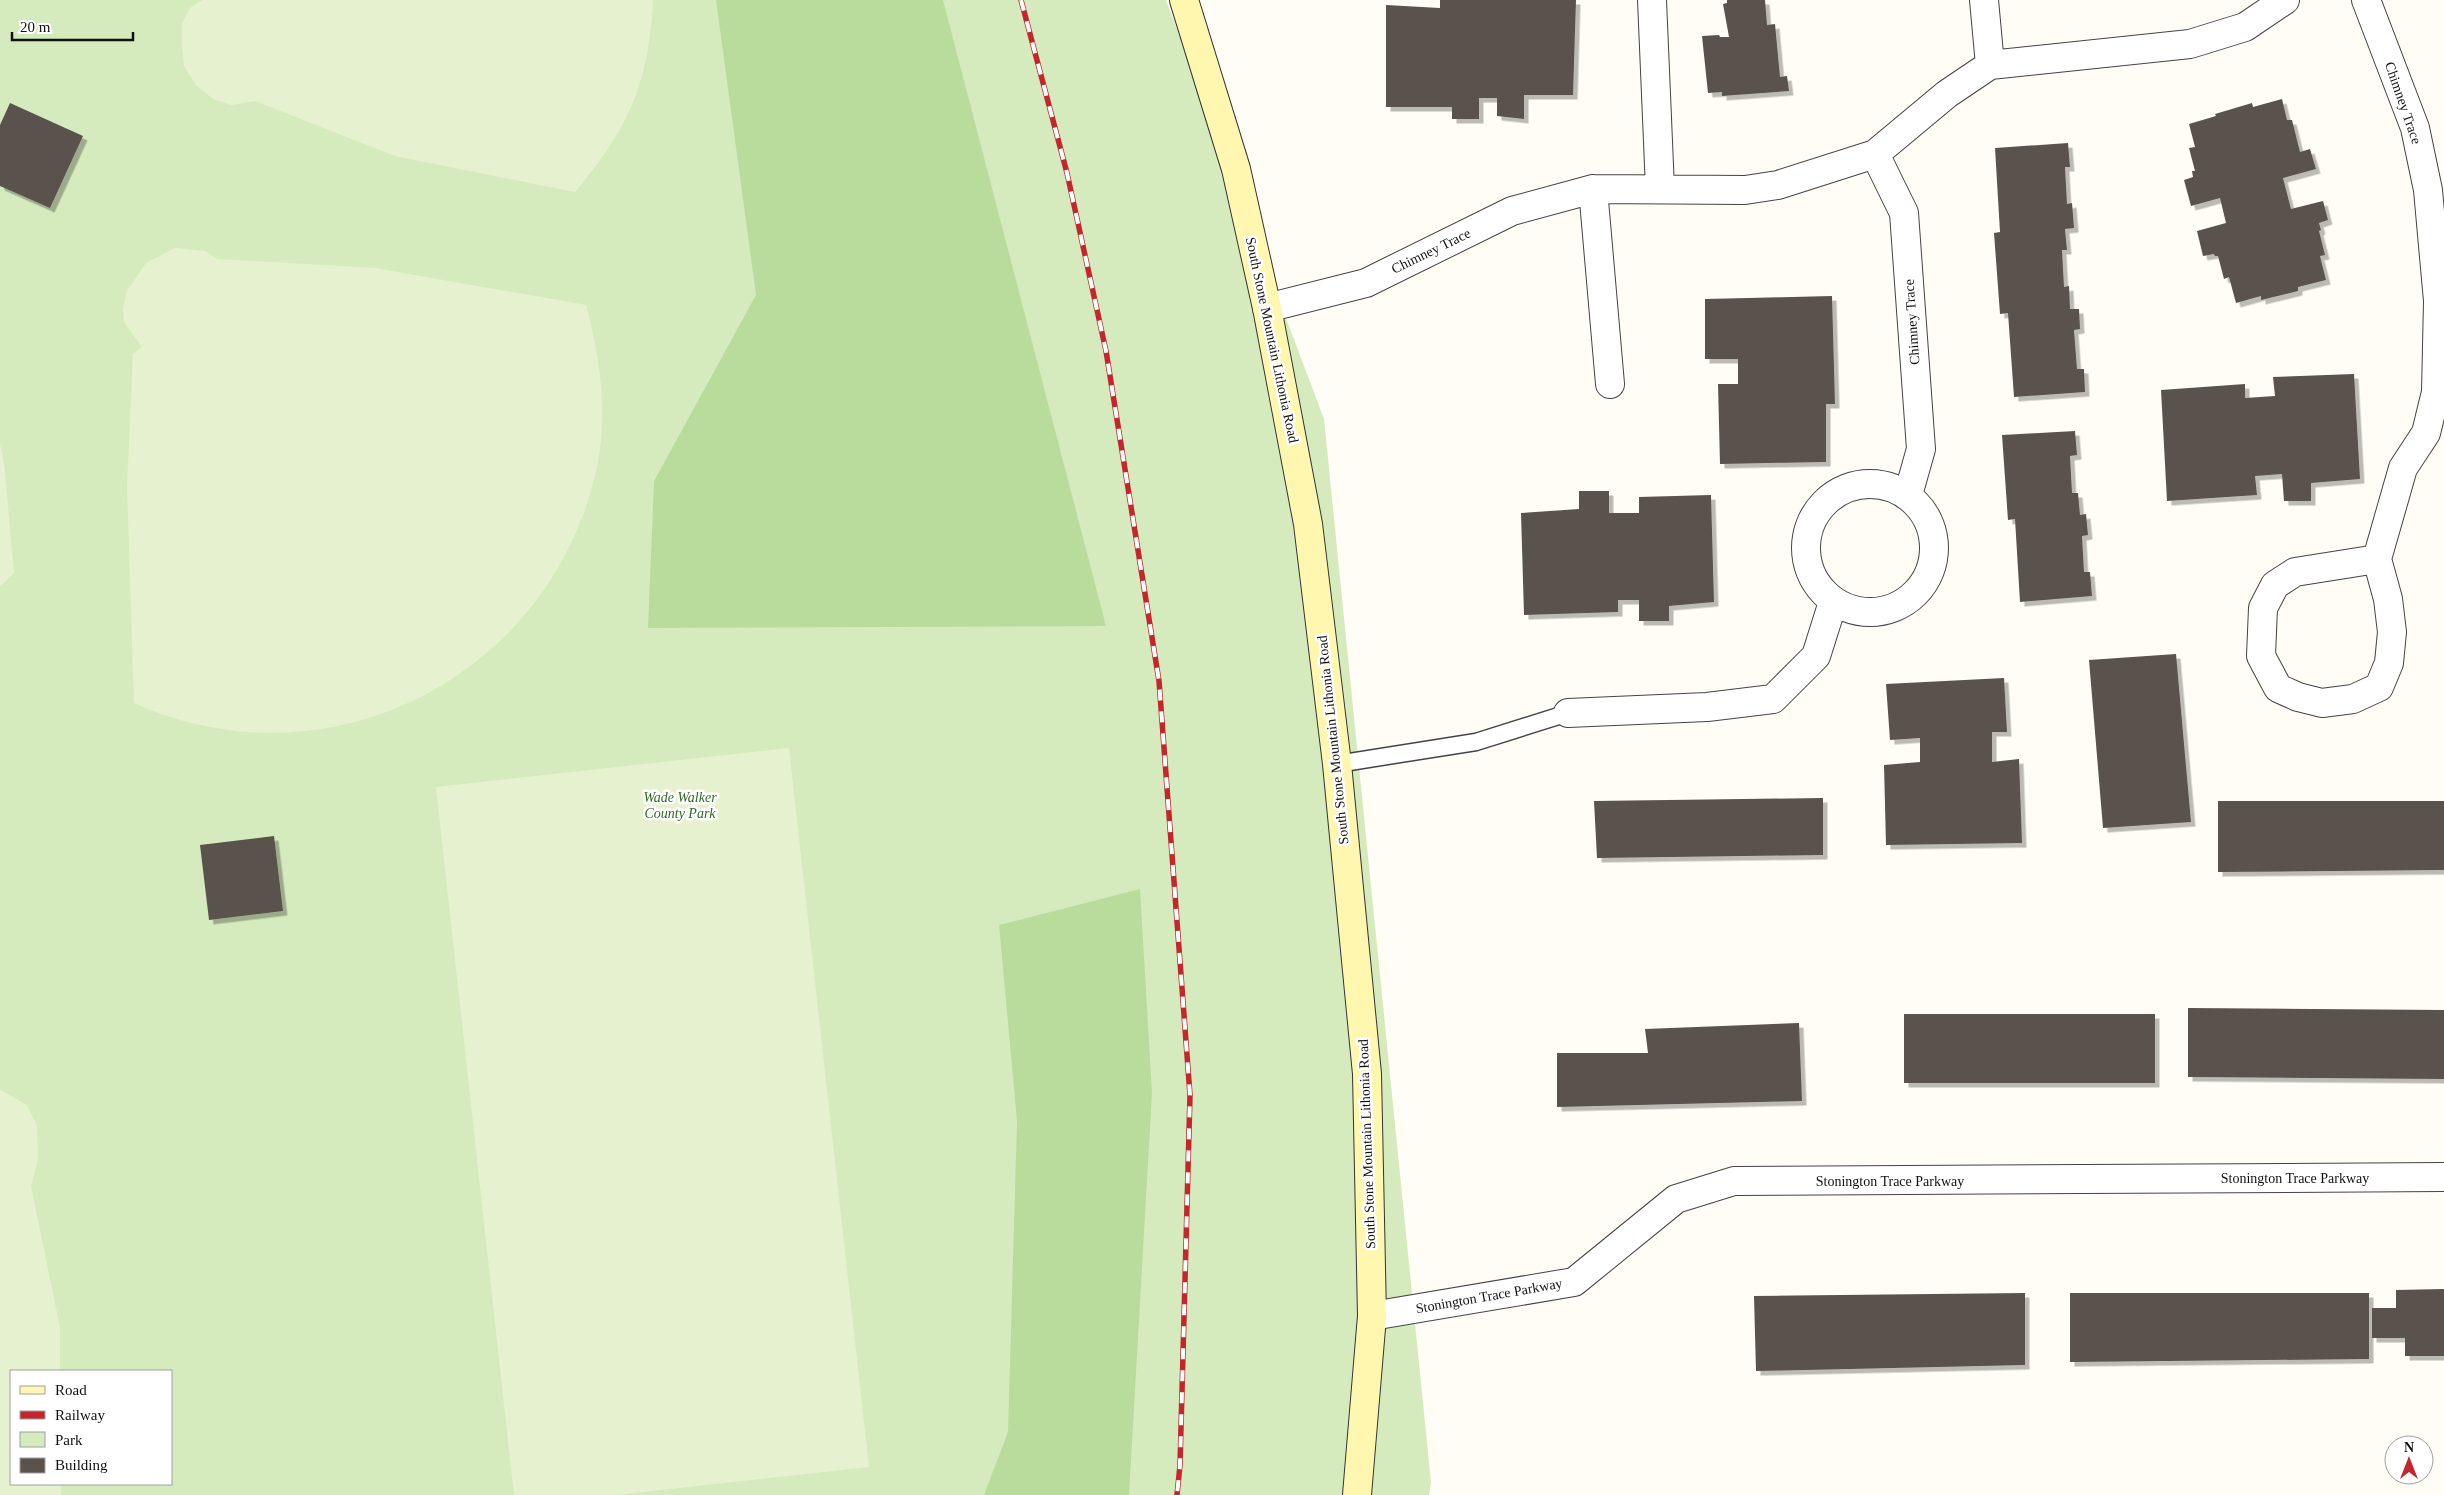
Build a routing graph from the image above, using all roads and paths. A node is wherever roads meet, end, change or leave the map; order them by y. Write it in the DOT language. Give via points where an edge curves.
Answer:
graph roads {
  1 [pos="1184,0"];
  2 [pos="1652,0"];
  3 [pos="1984,0"];
  4 [pos="2283,0"];
  5 [pos="2366,0"];
  6 [pos="1990,65"];
  7 [pos="1874,154"];
  8 [pos="1593,189"];
  9 [pos="1660,189"];
  10 [pos="2438,238"];
  11 [pos="1267,308"];
  12 [pos="1610,384"];
  13 [pos="1908,495"];
  14 [pos="2377,559"];
  15 [pos="1833,602"];
  16 [pos="1568,714"];
  17 [pos="1337,764"];
  18 [pos="2444,1177"];
  19 [pos="1372,1316"];
  20 [pos="1357,1495"];
  1 -- 11 [label="main road, South Stone Mountain Lithonia Road" via="1236,170"];
  2 -- 9 [label="street"];
  3 -- 6 [label="street"];
  4 -- 6 [label="street, Chimney Trace" via="2245,27 2190,44"];
  5 -- 10 [label="street, Chimney Trace" via="2415,128"];
  6 -- 7 [label="street, Chimney Trace" via="1946,94"];
  7 -- 9 [label="street, Chimney Trace" via="1778,185 1745,190"];
  7 -- 13 [label="street, Chimney Trace" via="1904,212 1921,449"];
  8 -- 9 [label="street, Chimney Trace"];
  8 -- 11 [label="street, Chimney Trace" via="1512,211 1366,282"];
  8 -- 12 [label="street"];
  10 -- 14 [label="street, Chimney Trace" via="2436,392 2426,433 2403,468"];
  11 -- 17 [label="main road, South Stone Mountain Lithonia Road" via="1308,524"];
  13 -- 15 [label="street" via="1924,511 1933,532 1935,554 1929,576 1916,594 1898,606 1876,612 1854,611"];
  13 -- 15 [label="street" via="1890,486 1870,483 1849,487 1831,496 1817,511 1808,529 1805,549 1808,569 1818,588"];
  14 -- 14 [label="street" via="2388,599 2392,632 2389,663 2379,686 2353,699 2322,703 2278,688 2261,656 2263,608 2275,585 2295,572"];
  15 -- 16 [label="street" via="1816,656 1773,699 1707,707"];
  16 -- 17 [label="lane" via="1476,742"];
  17 -- 19 [label="main road, South Stone Mountain Lithonia Road" via="1367,1074"];
  18 -- 19 [label="street, Stonington Trace Parkway" via="1734,1182 1676,1199 1574,1282"];
  19 -- 20 [label="main road, South Stone Mountain Lithonia Road"];
}
